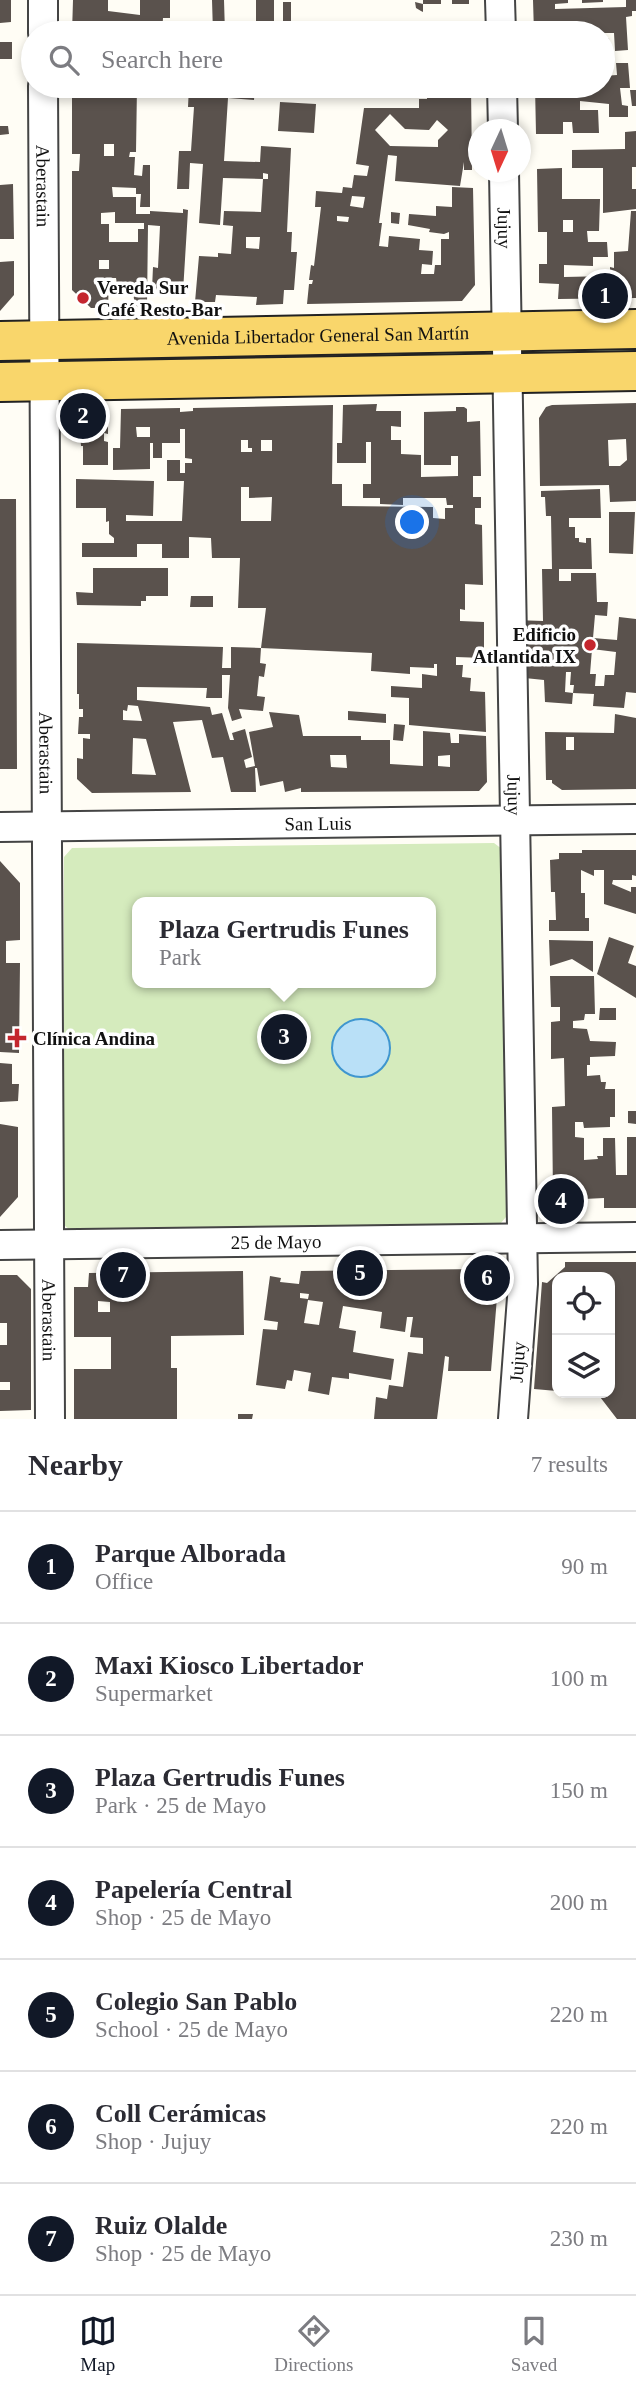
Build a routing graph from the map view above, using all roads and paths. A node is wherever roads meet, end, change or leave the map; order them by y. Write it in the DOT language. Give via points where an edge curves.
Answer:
graph roads {
  1 [pos="43,0"];
  2 [pos="500,0"];
  3 [pos="43,21"];
  4 [pos="501,21"];
  5 [pos="43,98"];
  6 [pos="502,98"];
  7 [pos="503,119"];
  8 [pos="504,182"];
  9 [pos="636,329"];
  10 [pos="507,331"];
  11 [pos="44,340"];
  12 [pos="0,341"];
  13 [pos="636,371"];
  14 [pos="508,373"];
  15 [pos="0,382"];
  16 [pos="44,382"];
  17 [pos="636,819"];
  18 [pos="515,821"];
  19 [pos="0,827"];
  20 [pos="47,827"];
  21 [pos="636,1237"];
  22 [pos="522,1239"];
  23 [pos="49,1244"];
  24 [pos="0,1245"];
  25 [pos="50,1419"];
  26 [pos="513,1419"];
  1 -- 3 [label="street"];
  2 -- 4 [label="street"];
  5 -- 11 [label="street, Aberastain"];
  6 -- 7 [label="street"];
  8 -- 10 [label="street, Jujuy"];
  9 -- 10 [label="main road, Avenida Libertador General San Martín"];
  10 -- 11 [label="main road, Avenida Libertador General San Martín"];
  10 -- 14 [label="street, Jujuy"];
  11 -- 12 [label="main road, Avenida Libertador General San Martín"];
  11 -- 16 [label="street, Aberastain"];
  13 -- 14 [label="main road"];
  14 -- 16 [label="main road"];
  14 -- 18 [label="street, Jujuy"];
  15 -- 16 [label="main road"];
  16 -- 20 [label="street, Aberastain"];
  17 -- 18 [label="street, San Luis"];
  18 -- 20 [label="street, San Luis"];
  18 -- 22 [label="street, Jujuy"];
  19 -- 20 [label="street, San Luis"];
  20 -- 23 [label="street, Aberastain"];
  21 -- 22 [label="street, 25 de Mayo"];
  22 -- 23 [label="street, 25 de Mayo"];
  22 -- 26 [label="street, Jujuy"];
  23 -- 24 [label="street, 25 de Mayo"];
  23 -- 25 [label="street, Aberastain"];
}
